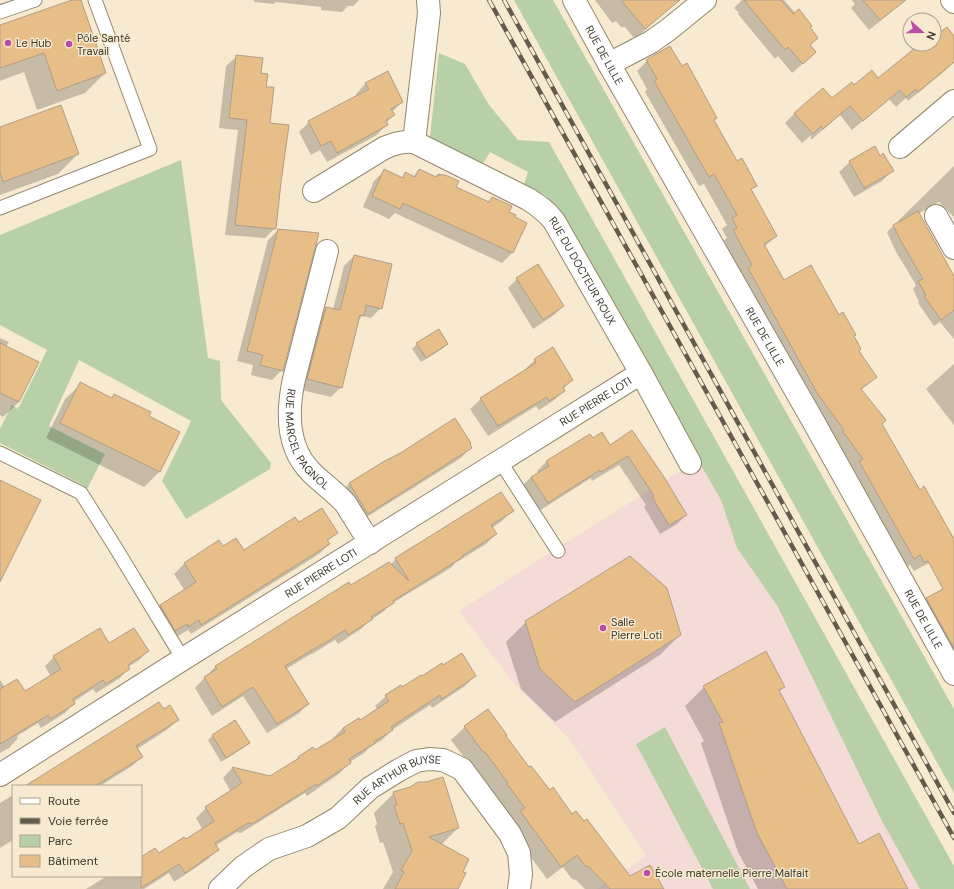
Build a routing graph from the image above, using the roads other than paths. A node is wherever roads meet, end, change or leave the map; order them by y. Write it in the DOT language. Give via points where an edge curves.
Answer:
graph roads {
  1 [pos="35,0"];
  2 [pos="95,0"];
  3 [pos="428,0"];
  4 [pos="574,0"];
  5 [pos="705,0"];
  6 [pos="0,12"];
  7 [pos="610,64"];
  8 [pos="954,101"];
  9 [pos="414,142"];
  10 [pos="900,147"];
  11 [pos="314,191"];
  12 [pos="0,208"];
  13 [pos="936,216"];
  14 [pos="954,248"];
  15 [pos="327,251"];
  16 [pos="641,373"];
  17 [pos="0,454"];
  18 [pos="500,461"];
  19 [pos="690,463"];
  20 [pos="370,543"];
  21 [pos="558,552"];
  22 [pos="182,659"];
  23 [pos="954,674"];
  24 [pos="0,775"];
  25 [pos="220,889"];
  26 [pos="518,889"];
  1 -- 6 [label="lane"];
  2 -- 12 [label="lane" via="150,149"];
  3 -- 9 [label="street" via="429,13"];
  4 -- 7 [label="street, RUE DE LILLE"];
  5 -- 7 [label="street" via="651,42"];
  7 -- 23 [label="street, RUE DE LILLE"];
  8 -- 10 [label="street"];
  9 -- 11 [label="street" via="405,141 384,148"];
  9 -- 16 [label="street, RUE DU DOCTEUR ROUX" via="547,211"];
  13 -- 14 [label="street"];
  15 -- 20 [label="street, RUE MARCEL PAGNOL" via="291,392 289,422 296,450 305,466 343,501"];
  16 -- 18 [label="street, RUE PIERRE LOTI"];
  16 -- 19 [label="street, RUE DU DOCTEUR ROUX"];
  17 -- 22 [label="lane" via="81,493"];
  18 -- 20 [label="street, RUE PIERRE LOTI"];
  18 -- 21 [label="lane"];
  20 -- 22 [label="street, RUE PIERRE LOTI"];
  22 -- 24 [label="street, RUE PIERRE LOTI"];
  25 -- 26 [label="street, RUE ARTHUR BUYSE" via="243,866 269,849 307,836 338,818 370,788 416,761 430,759 443,760 462,769 510,834 519,853 521,874"];
}
